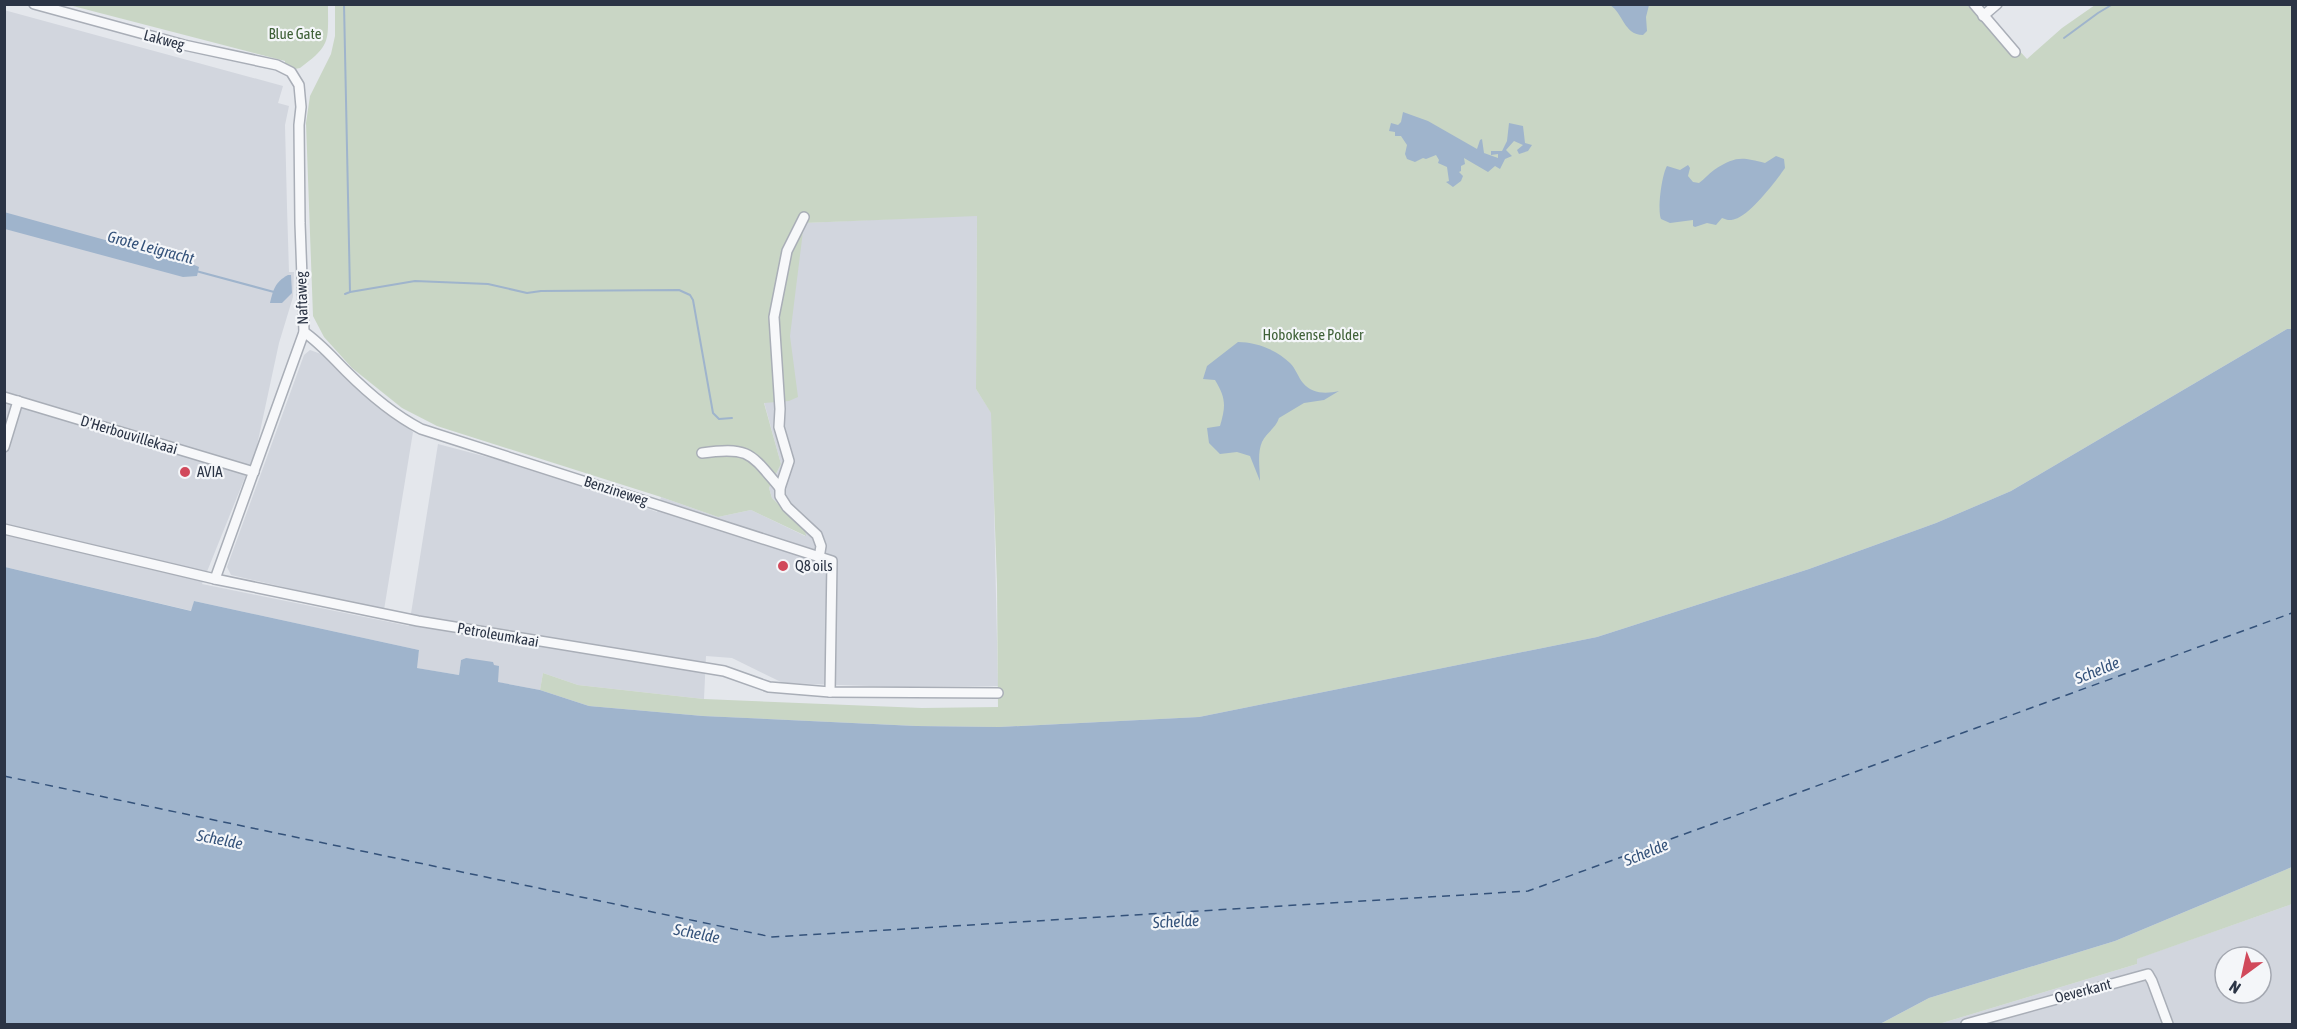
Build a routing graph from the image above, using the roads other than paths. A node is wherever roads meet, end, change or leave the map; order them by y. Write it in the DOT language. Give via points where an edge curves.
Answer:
graph roads {
  1 [pos="34,4"];
  2 [pos="1974,4"];
  3 [pos="1997,4"];
  4 [pos="1983,16"];
  5 [pos="2014,52"];
  6 [pos="294,75"];
  7 [pos="804,217"];
  8 [pos="304,332"];
  9 [pos="4,398"];
  10 [pos="18,401"];
  11 [pos="4,447"];
  12 [pos="702,453"];
  13 [pos="254,472"];
  14 [pos="780,488"];
  15 [pos="4,530"];
  16 [pos="819,558"];
  17 [pos="215,579"];
  18 [pos="830,692"];
  19 [pos="998,693"];
  20 [pos="1966,1024"];
  21 [pos="2168,1024"];
  1 -- 6 [label="street, Lakweg" via="184,45 277,65"];
  2 -- 4 [label="street"];
  3 -- 4 [label="street"];
  4 -- 5 [label="street"];
  6 -- 8 [label="street, Naftaweg" via="301,107"];
  7 -- 14 [label="street" via="787,251 774,317 779,427 789,461"];
  8 -- 13 [label="street, Naftaweg"];
  8 -- 16 [label="street, Benzineweg" via="361,384 421,429"];
  9 -- 10 [label="street, D'Herbouvillekaai"];
  10 -- 11 [label="street"];
  10 -- 13 [label="street, D'Herbouvillekaai"];
  12 -- 14 [label="street" via="745,453 759,462"];
  13 -- 17 [label="street, Naftaweg"];
  14 -- 16 [label="street" via="783,502 820,540"];
  15 -- 17 [label="street, Petroleumkaai"];
  16 -- 18 [label="street" via="832,561"];
  17 -- 18 [label="street, Petroleumkaai" via="418,621 724,671 769,687"];
  18 -- 19 [label="street, Petroleumkaai"];
  20 -- 21 [label="street, Oeverkant" via="2148,974"];
}
